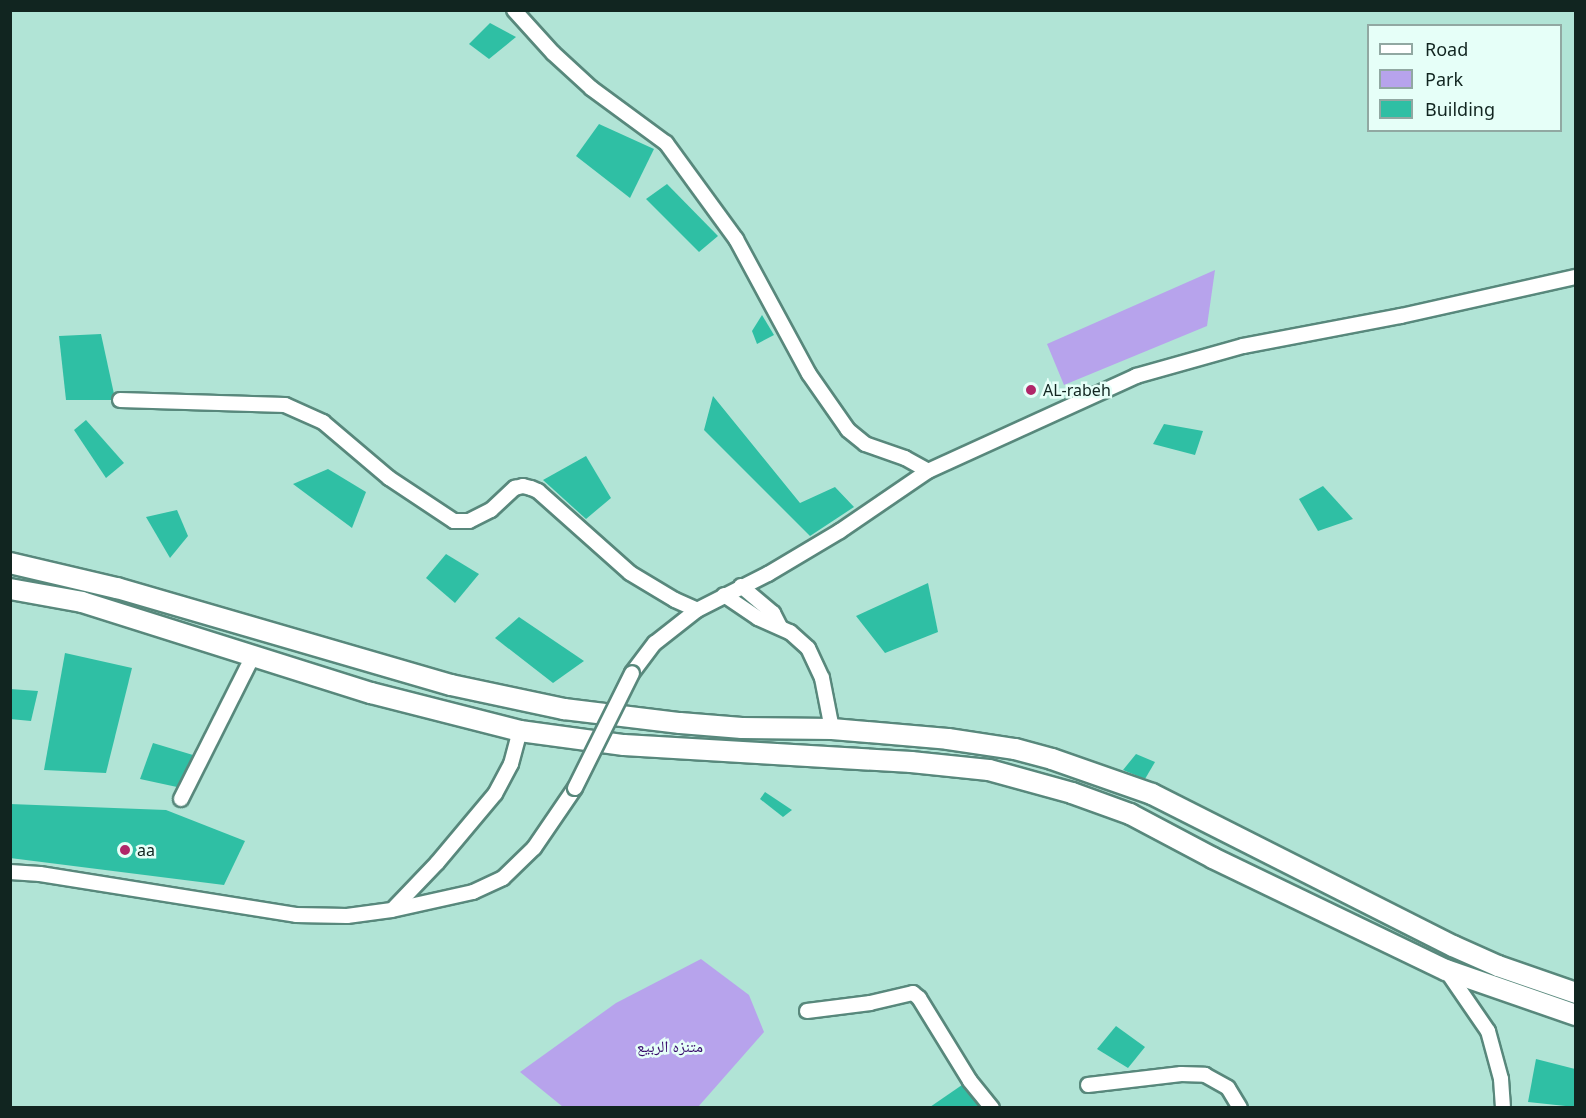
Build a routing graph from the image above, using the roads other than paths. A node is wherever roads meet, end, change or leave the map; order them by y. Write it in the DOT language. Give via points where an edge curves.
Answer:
graph roads {
  1 [pos="514,10"];
  2 [pos="1575,276"];
  3 [pos="120,400"];
  4 [pos="928,471"];
  5 [pos="10,563"];
  6 [pos="741,586"];
  7 [pos="10,589"];
  8 [pos="724,595"];
  9 [pos="697,610"];
  10 [pos="780,627"];
  11 [pos="252,656"];
  12 [pos="832,729"];
  13 [pos="520,731"];
  14 [pos="181,799"];
  15 [pos="1190,813"];
  16 [pos="1179,840"];
  17 [pos="10,872"];
  18 [pos="392,910"];
  19 [pos="1446,970"];
  20 [pos="1575,993"];
  21 [pos="807,1011"];
  22 [pos="1575,1015"];
  23 [pos="1088,1085"];
  24 [pos="992,1107"];
  25 [pos="1240,1107"];
  26 [pos="1503,1107"];
  1 -- 4 [label="street" via="591,88 666,143 736,239 809,374 848,430 865,444"];
  2 -- 4 [label="street" via="1401,316 1244,346 1160,368"];
  3 -- 9 [label="street" via="285,405 323,422 389,478 454,521 469,521 491,510 515,488 531,488 630,573"];
  4 -- 6 [label="street" via="840,531"];
  5 -- 12 [label="main road" via="117,588 366,662 502,697 680,723"];
  6 -- 8 [label="street"];
  6 -- 10 [label="street" via="772,613"];
  7 -- 11 [label="main road" via="82,602"];
  8 -- 9 [label="street"];
  8 -- 10 [label="street" via="758,618"];
  9 -- 18 [label="street, bridge" via="655,643 632,673 575,788 534,848 503,878 473,892"];
  10 -- 12 [label="street" via="800,639 814,658"];
  11 -- 13 [label="main road"];
  11 -- 14 [label="street"];
  12 -- 15 [label="main road" via="1015,749 1101,775"];
  13 -- 16 [label="main road" via="624,745 989,770 1072,793"];
  13 -- 18 [label="street" via="511,764 495,794"];
  15 -- 16 [label="main road"];
  15 -- 20 [label="main road" via="1453,946"];
  16 -- 19 [label="main road"];
  17 -- 18 [label="street" via="296,915 347,916"];
  19 -- 22 [label="main road"];
  19 -- 26 [label="street" via="1488,1031 1501,1079"];
  21 -- 24 [label="street" via="913,993 920,998 970,1081"];
  23 -- 25 [label="street" via="1204,1075 1228,1088"];
}
